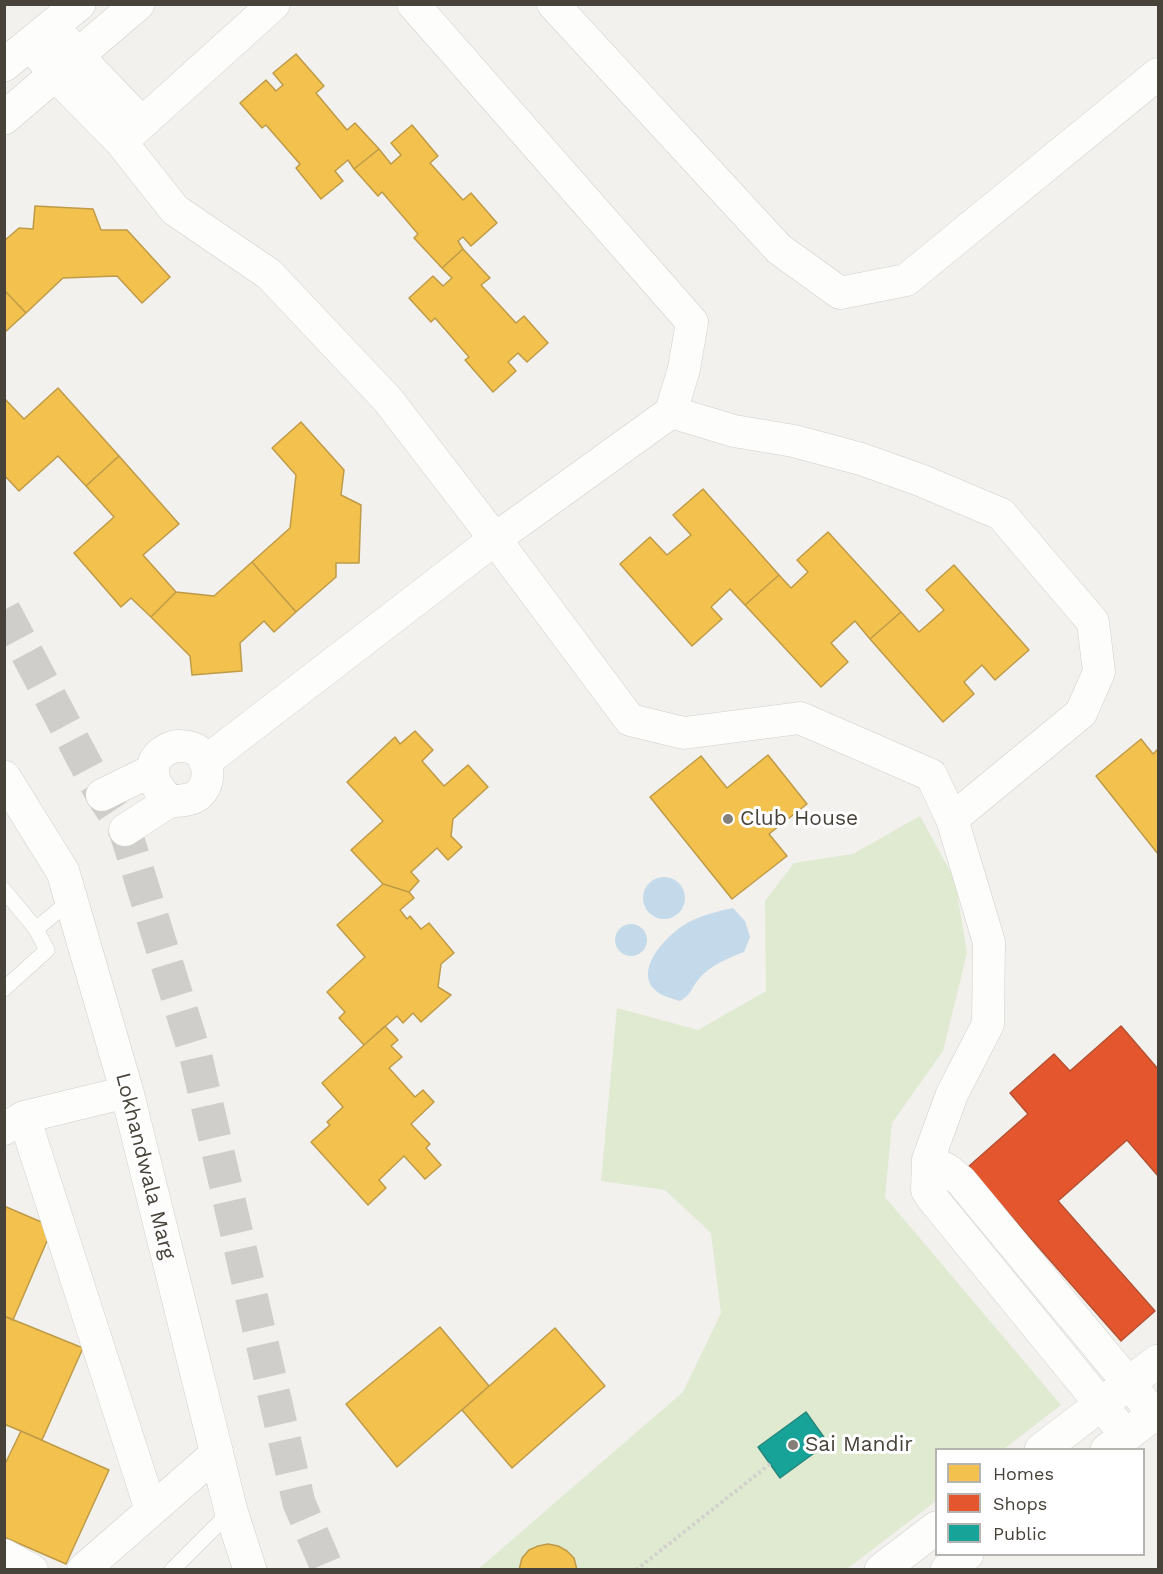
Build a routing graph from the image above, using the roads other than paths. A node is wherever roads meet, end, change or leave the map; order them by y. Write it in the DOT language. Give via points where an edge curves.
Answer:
graph roads {
  1 [pos="79,4"];
  2 [pos="138,4"];
  3 [pos="274,4"];
  4 [pos="413,4"];
  5 [pos="554,4"];
  6 [pos="41,35"];
  7 [pos="4,65"];
  8 [pos="67,66"];
  9 [pos="1158,74"];
  10 [pos="4,118"];
  11 [pos="131,132"];
  12 [pos="671,412"];
  13 [pos="495,539"];
  14 [pos="205,762"];
  15 [pos="153,770"];
  16 [pos="4,777"];
  17 [pos="102,795"];
  18 [pos="170,801"];
  19 [pos="952,819"];
  20 [pos="124,830"];
  21 [pos="4,890"];
  22 [pos="71,900"];
  23 [pos="36,930"];
  24 [pos="4,989"];
  25 [pos="127,1092"];
  26 [pos="14,1123"];
  27 [pos="928,1160"];
  28 [pos="1158,1361"];
  29 [pos="1129,1384"];
  30 [pos="1101,1405"];
  31 [pos="1156,1412"];
  32 [pos="1116,1442"];
  33 [pos="1042,1448"];
  34 [pos="217,1453"];
  35 [pos="151,1510"];
  36 [pos="231,1511"];
  37 [pos="935,1529"];
  38 [pos="4,1555"];
  39 [pos="964,1556"];
  40 [pos="32,1569"];
  41 [pos="83,1569"];
  42 [pos="172,1569"];
  43 [pos="250,1569"];
  44 [pos="881,1569"];
  45 [pos="948,1569"];
  1 -- 6 [label="street"];
  2 -- 8 [label="street"];
  3 -- 11 [label="street"];
  4 -- 12 [label="street" via="692,322"];
  5 -- 9 [label="street" via="779,249 840,293 906,280"];
  6 -- 7 [label="street"];
  6 -- 8 [label="street"];
  8 -- 10 [label="street"];
  8 -- 11 [label="street"];
  11 -- 13 [label="street" via="175,210 269,274 388,400"];
  12 -- 13 [label="street"];
  12 -- 19 [label="street" via="734,431 794,441 861,459 1001,514 1093,622 1099,672 1081,713"];
  13 -- 14 [label="street"];
  13 -- 19 [label="street" via="630,720 684,733 800,718 931,775"];
  14 -- 15 [label="street" via="194,748 176,746 160,754"];
  14 -- 18 [label="street" via="207,779 197,795"];
  15 -- 17 [label="street"];
  15 -- 18 [label="street" via="157,788"];
  16 -- 22 [label="street, Lokhandwala Marg" via="63,872"];
  18 -- 20 [label="street"];
  19 -- 27 [label="street" via="989,942 988,1024 952,1094"];
  21 -- 23 [label="lane"];
  22 -- 23 [label="lane"];
  22 -- 25 [label="street, Lokhandwala Marg"];
  23 -- 24 [label="lane" via="47,950"];
  25 -- 26 [label="street"];
  25 -- 34 [label="street, Lokhandwala Marg"];
  26 -- 35 [label="street"];
  27 -- 29 [label="street" via="961,1181"];
  27 -- 30 [label="street" via="927,1190 933,1199"];
  28 -- 29 [label="street"];
  29 -- 30 [label="street"];
  29 -- 31 [label="street"];
  30 -- 32 [label="street"];
  30 -- 33 [label="street"];
  31 -- 32 [label="street"];
  34 -- 35 [label="street"];
  34 -- 36 [label="street, Lokhandwala Marg"];
  35 -- 41 [label="street"];
  36 -- 42 [label="lane"];
  36 -- 43 [label="street, Lokhandwala Marg"];
  37 -- 44 [label="street"];
  38 -- 40 [label="street"];
  39 -- 45 [label="street"];
}
